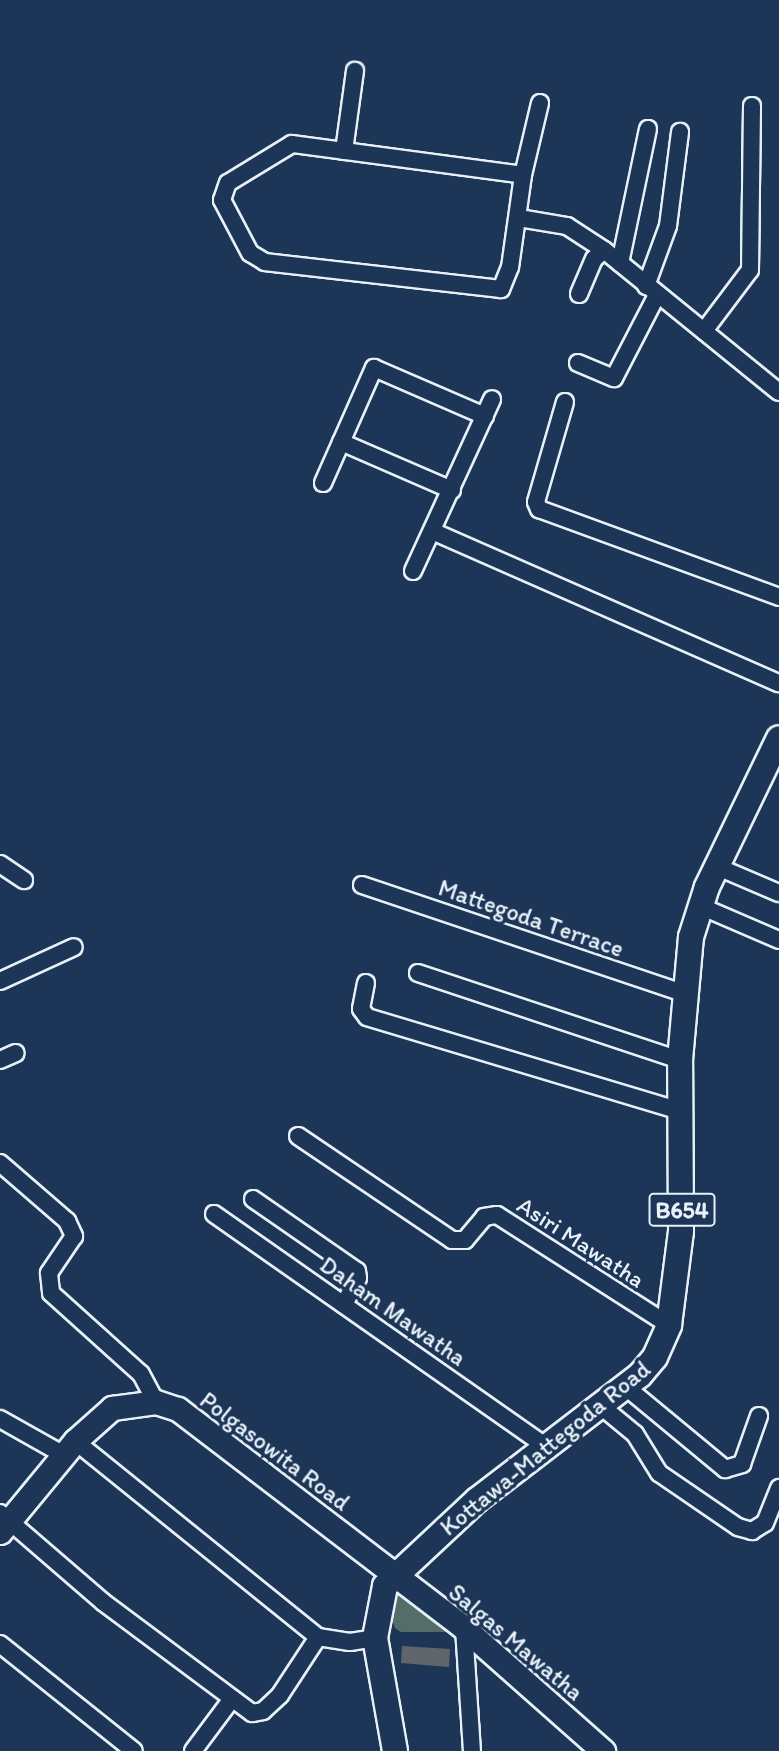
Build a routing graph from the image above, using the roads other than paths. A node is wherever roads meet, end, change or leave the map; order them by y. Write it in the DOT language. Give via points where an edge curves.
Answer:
graph roads {
  1 [pos="355,71"];
  2 [pos="540,103"];
  3 [pos="752,106"];
  4 [pos="648,129"];
  5 [pos="680,132"];
  6 [pos="344,151"];
  7 [pos="523,175"];
  8 [pos="519,218"];
  9 [pos="604,250"];
  10 [pos="620,263"];
  11 [pos="652,290"];
  12 [pos="579,294"];
  13 [pos="704,331"];
  14 [pos="578,363"];
  15 [pos="779,392"];
  16 [pos="492,399"];
  17 [pos="565,402"];
  18 [pos="485,416"];
  19 [pos="341,442"];
  20 [pos="323,483"];
  21 [pos="452,490"];
  22 [pos="432,531"];
  23 [pos="413,571"];
  24 [pos="779,597"];
  25 [pos="779,683"];
  26 [pos="776,752"];
  27 [pos="0,864"];
  28 [pos="718,867"];
  29 [pos="24,880"];
  30 [pos="362,885"];
  31 [pos="779,893"];
  32 [pos="700,906"];
  33 [pos="779,940"];
  34 [pos="74,947"];
  35 [pos="418,973"];
  36 [pos="0,981"];
  37 [pos="366,983"];
  38 [pos="685,994"];
  39 [pos="16,1053"];
  40 [pos="0,1060"];
  41 [pos="680,1060"];
  42 [pos="680,1111"];
  43 [pos="298,1136"];
  44 [pos="0,1163"];
  45 [pos="253,1199"];
  46 [pos="214,1213"];
  47 [pos="344,1304"];
  48 [pos="668,1325"];
  49 [pos="626,1387"];
  50 [pos="156,1402"];
  51 [pos="601,1406"];
  52 [pos="759,1416"];
  53 [pos="0,1419"];
  54 [pos="545,1446"];
  55 [pos="70,1448"];
  56 [pos="779,1488"];
  57 [pos="3,1522"];
  58 [pos="394,1574"];
  59 [pos="464,1628"];
  60 [pos="318,1637"];
  61 [pos="374,1638"];
  62 [pos="0,1644"];
  63 [pos="231,1700"];
  64 [pos="134,1751"];
  65 [pos="193,1751"];
  66 [pos="395,1751"];
  67 [pos="472,1751"];
  68 [pos="603,1751"];
  1 -- 6 [label="street"];
  2 -- 7 [label="street"];
  3 -- 13 [label="street" via="750,270"];
  4 -- 10 [label="street"];
  5 -- 11 [label="street" via="668,226"];
  6 -- 7 [label="street"];
  6 -- 8 [label="street" via="282,146 228,183 222,200 250,253 265,262 501,289"];
  7 -- 8 [label="street"];
  8 -- 9 [label="street" via="567,226"];
  9 -- 10 [label="street"];
  9 -- 12 [label="street" via="594,259"];
  10 -- 11 [label="street"];
  11 -- 13 [label="street"];
  11 -- 14 [label="street" via="614,378"];
  13 -- 15 [label="street"];
  16 -- 18 [label="street"];
  17 -- 24 [label="street" via="536,502 539,509"];
  18 -- 19 [label="street" via="378,367 372,370"];
  18 -- 21 [label="street"];
  19 -- 20 [label="street"];
  19 -- 21 [label="street"];
  21 -- 22 [label="street"];
  22 -- 23 [label="street"];
  22 -- 25 [label="street"];
  26 -- 28 [label="main road, Kottawa-Mattegoda Road / B654"];
  27 -- 29 [label="street"];
  28 -- 31 [label="street"];
  28 -- 32 [label="main road, Kottawa-Mattegoda Road / B654"];
  30 -- 38 [label="street, Mattegoda Terrace"];
  32 -- 33 [label="street"];
  32 -- 38 [label="main road, Kottawa-Mattegoda Road / B654" via="691,937"];
  34 -- 36 [label="street"];
  35 -- 41 [label="street"];
  37 -- 42 [label="street" via="361,1009 367,1017"];
  38 -- 41 [label="main road, Kottawa-Mattegoda Road / B654"];
  39 -- 40 [label="street"];
  41 -- 42 [label="main road, Kottawa-Mattegoda Road / B654"];
  42 -- 48 [label="main road, Kottawa-Mattegoda Road / B654" via="681,1231"];
  43 -- 48 [label="street, Asiri Mawatha" via="452,1240 464,1240 484,1217 497,1215"];
  44 -- 50 [label="street" via="67,1221 74,1236 49,1273 51,1293 141,1374"];
  45 -- 47 [label="street" via="357,1271"];
  46 -- 47 [label="street, Daham Mawatha"];
  47 -- 54 [label="street, Daham Mawatha"];
  48 -- 49 [label="main road, Kottawa-Mattegoda Road / B654" via="655,1357"];
  49 -- 51 [label="main road, Kottawa-Mattegoda Road / B654"];
  49 -- 52 [label="street" via="725,1469 742,1464"];
  50 -- 55 [label="street" via="112,1408"];
  50 -- 58 [label="street, Polgasowita Road" via="178,1409"];
  51 -- 54 [label="main road, Kottawa-Mattegoda Road / B654"];
  51 -- 56 [label="street" via="635,1434 659,1474 738,1527 760,1528"];
  53 -- 55 [label="street"];
  54 -- 58 [label="main road, Kottawa-Mattegoda Road / B654"];
  55 -- 57 [label="street"];
  55 -- 60 [label="street"];
  57 -- 63 [label="street"];
  58 -- 59 [label="street, Salgas Mawatha"];
  58 -- 61 [label="main road, B654" via="385,1586"];
  59 -- 67 [label="street"];
  59 -- 68 [label="street, Salgas Mawatha"];
  60 -- 61 [label="street" via="350,1642"];
  60 -- 63 [label="street" via="264,1711 252,1713"];
  61 -- 66 [label="main road, B654"];
  62 -- 64 [label="street"];
  63 -- 65 [label="street"];
}
